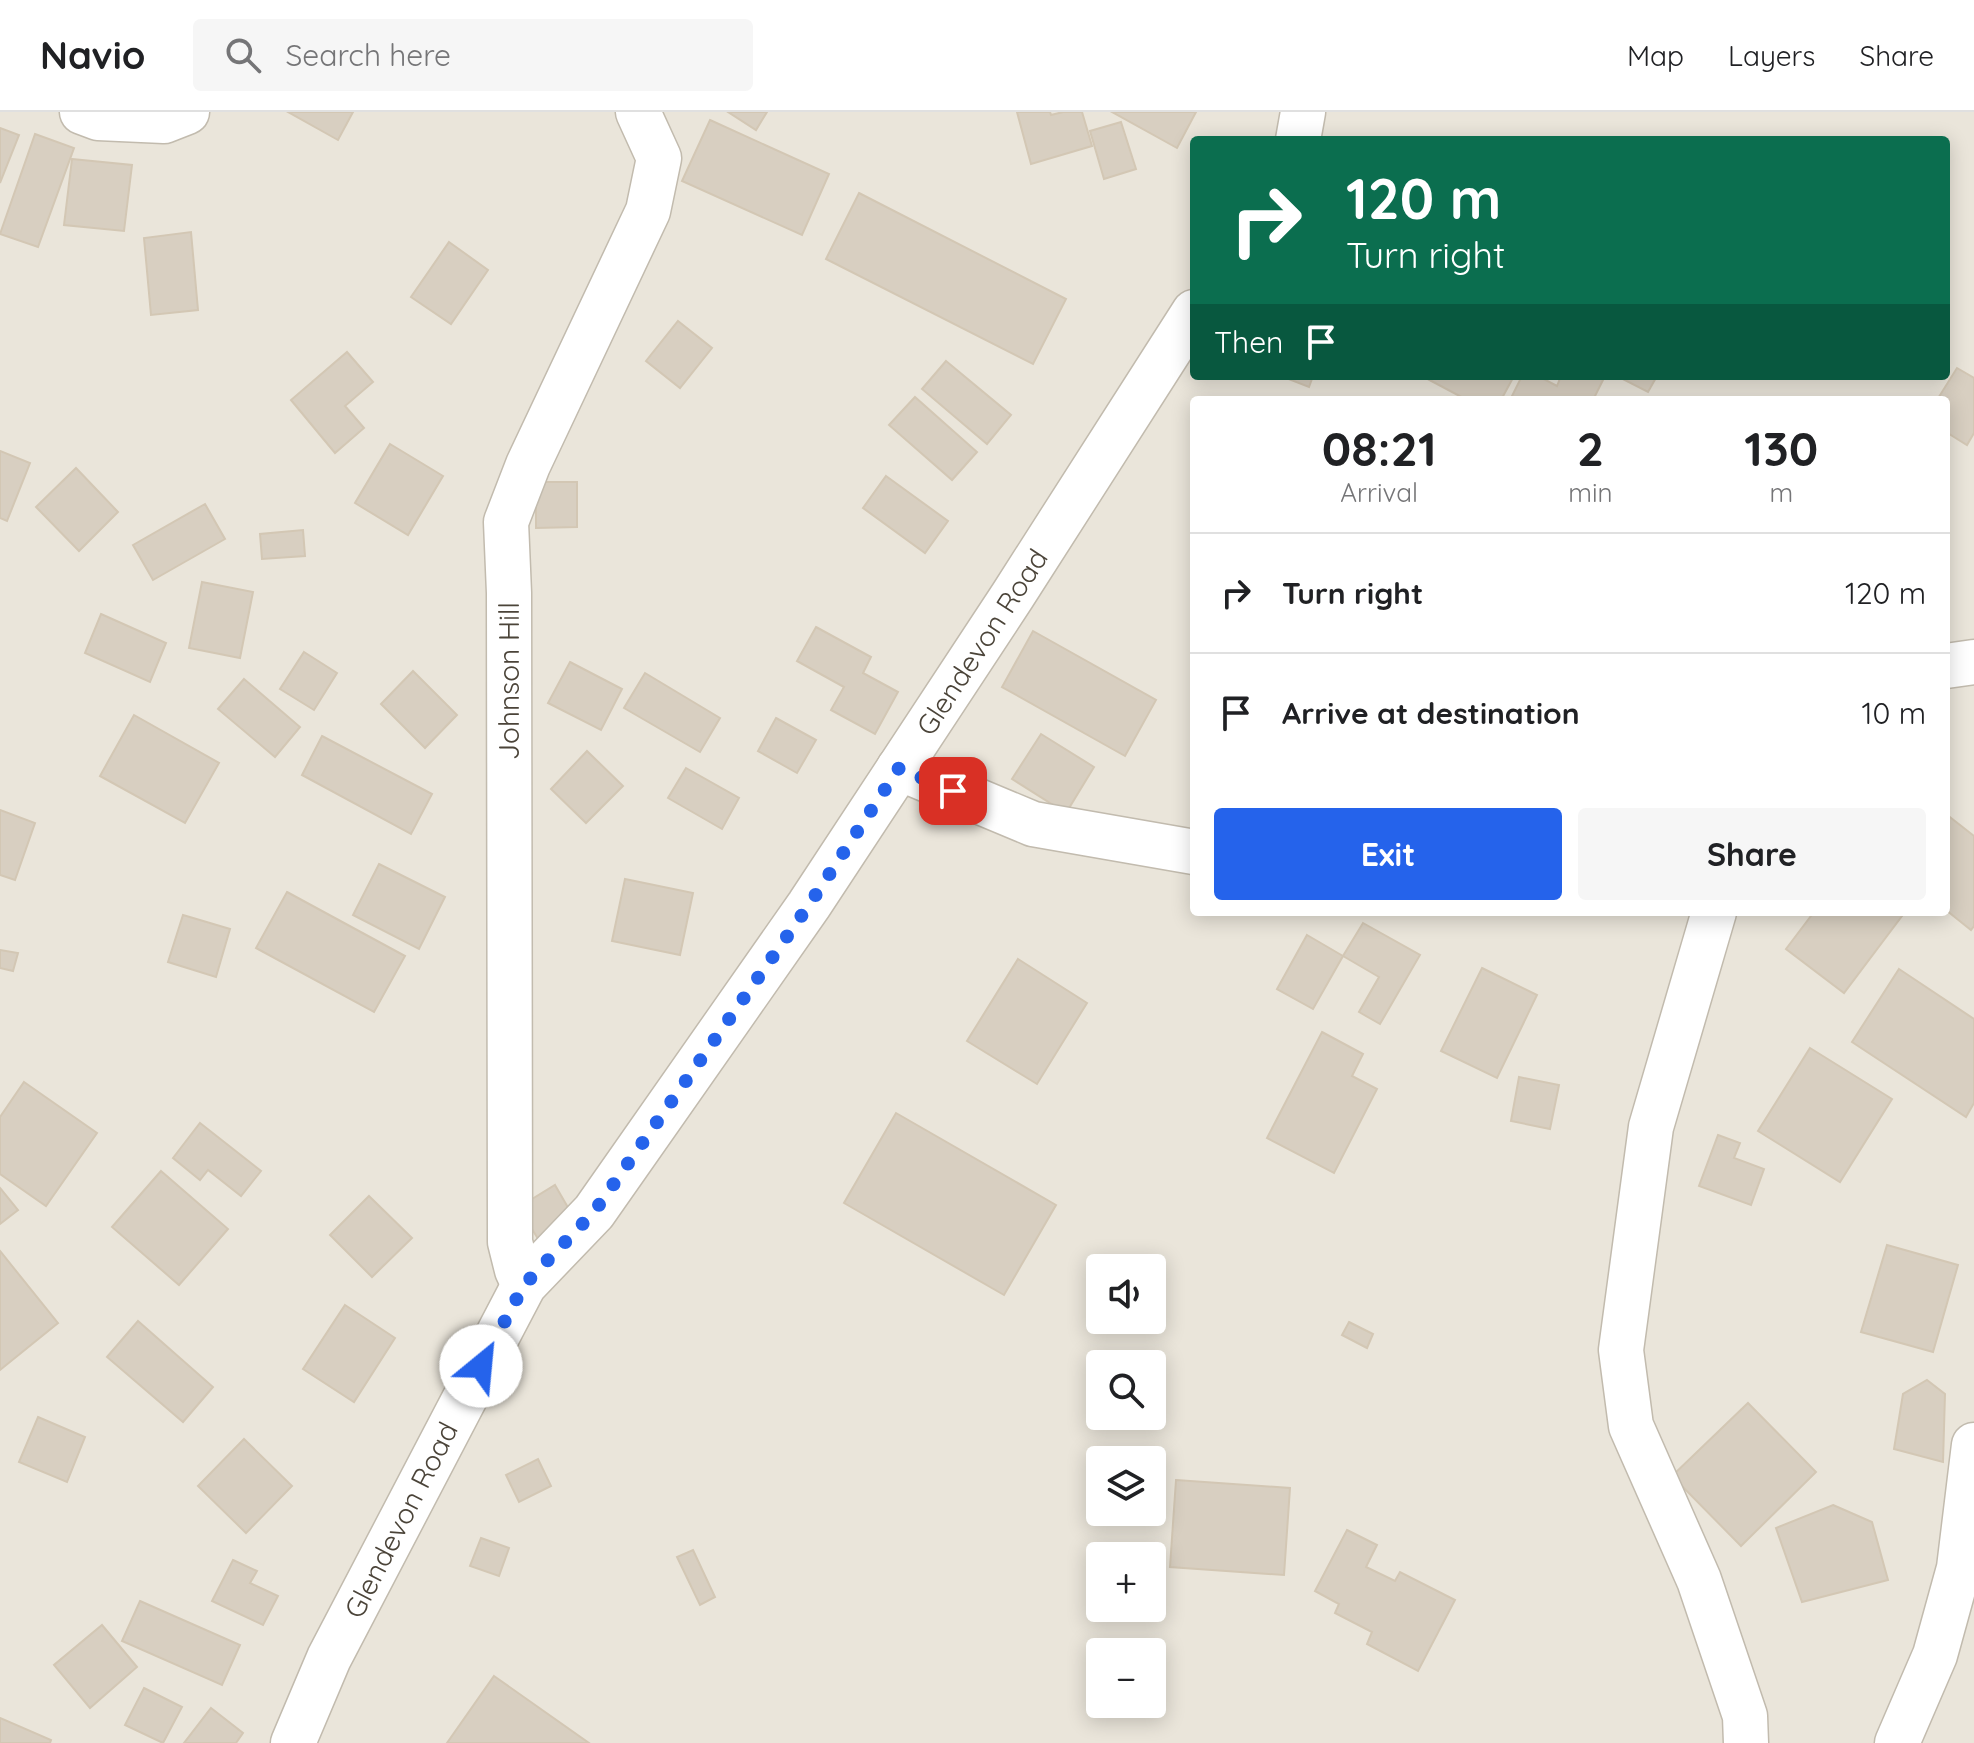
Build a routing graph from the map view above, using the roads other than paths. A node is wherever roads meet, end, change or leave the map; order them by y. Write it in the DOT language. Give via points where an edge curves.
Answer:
graph roads {
  1 [pos="82,112"];
  2 [pos="187,112"];
  3 [pos="638,112"];
  4 [pos="1303,112"];
  5 [pos="1299,136"];
  6 [pos="1190,318"];
  7 [pos="1974,662"];
  8 [pos="1950,665"];
  9 [pos="899,768"];
  10 [pos="1190,851"];
  11 [pos="1713,916"];
  12 [pos="524,1285"];
  13 [pos="1974,1445"];
  14 [pos="293,1743"];
  15 [pos="1746,1743"];
  16 [pos="1897,1743"];
  1 -- 2 [label="street" via="98,118 164,121"];
  3 -- 12 [label="street, Johnson Hill" via="659,158 648,211 506,522 510,1242"];
  4 -- 5 [label="street"];
  6 -- 9 [label="street, Glendevon Road"];
  7 -- 8 [label="street"];
  9 -- 10 [label="street" via="1033,824"];
  9 -- 12 [label="street, Glendevon Road" via="594,1212"];
  11 -- 15 [label="street" via="1651,1127 1621,1350 1631,1426 1699,1580 1745,1716"];
  12 -- 14 [label="street, Glendevon Road" via="329,1658"];
  13 -- 16 [label="street" via="1959,1568 1935,1655"];
}
